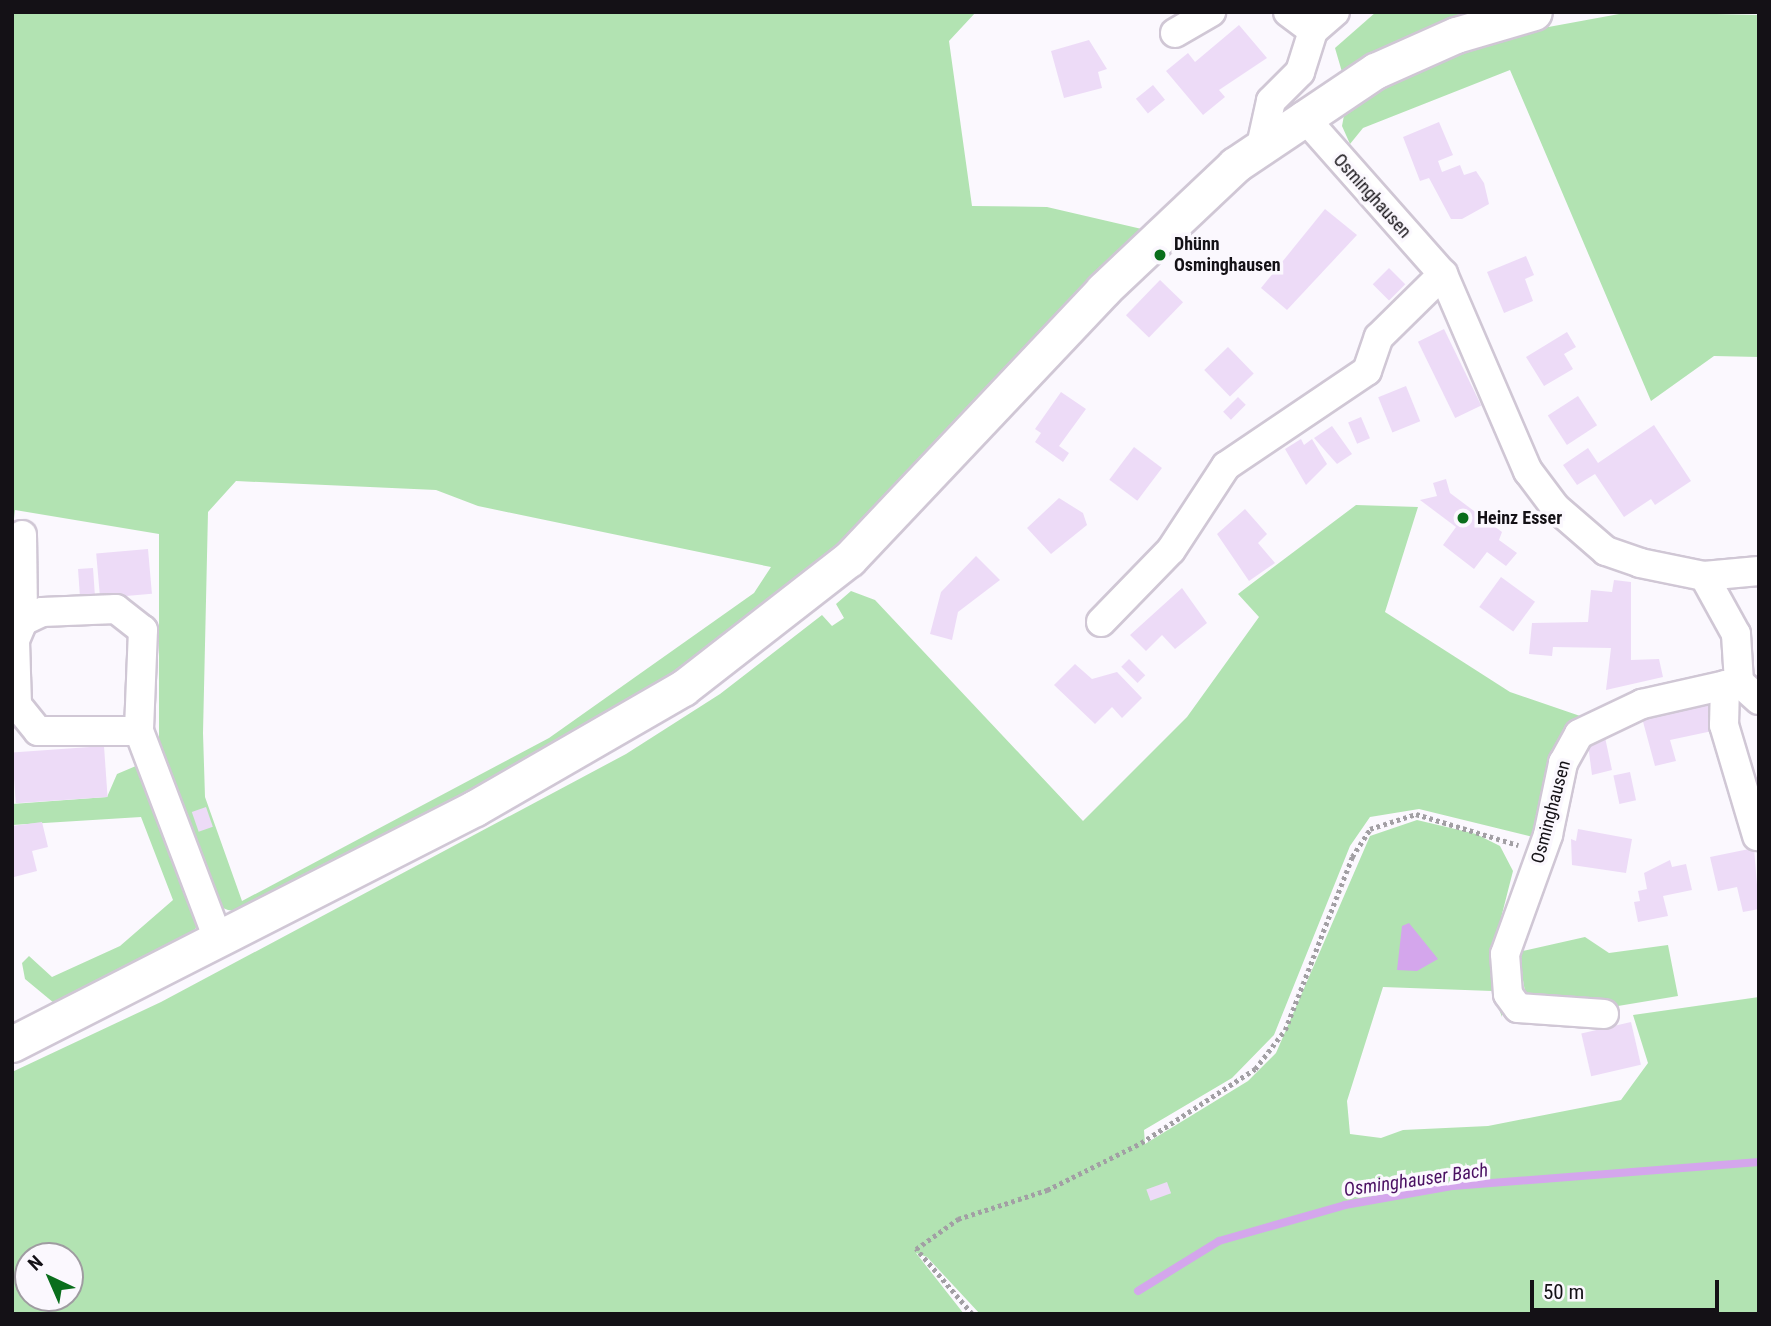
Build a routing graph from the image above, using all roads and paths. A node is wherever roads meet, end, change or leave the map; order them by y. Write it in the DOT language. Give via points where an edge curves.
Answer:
graph roads {
  1 [pos="1211,12"];
  2 [pos="1288,12"];
  3 [pos="1335,12"];
  4 [pos="1534,12"];
  5 [pos="1313,31"];
  6 [pos="1175,33"];
  7 [pos="1303,116"];
  8 [pos="1261,146"];
  9 [pos="1443,274"];
  10 [pos="22,535"];
  11 [pos="1759,571"];
  12 [pos="1704,576"];
  13 [pos="23,621"];
  14 [pos="1101,622"];
  15 [pos="1741,689"];
  16 [pos="139,731"];
  17 [pos="1757,836"];
  18 [pos="1542,854"];
  19 [pos="219,942"];
  20 [pos="1604,1014"];
  21 [pos="12,1044"];
  22 [pos="972,1314"];
  1 -- 6 [label="street"];
  2 -- 5 [label="street"];
  3 -- 5 [label="street"];
  4 -- 7 [label="main road" via="1399,59"];
  5 -- 8 [label="street" via="1300,72 1262,120"];
  7 -- 8 [label="main road"];
  7 -- 9 [label="street, Osminghausen"];
  8 -- 19 [label="main road" via="1170,222 874,534 750,640 596,742"];
  9 -- 12 [label="street, Osminghausen" via="1528,471 1555,507 1606,551"];
  9 -- 14 [label="street" via="1379,337 1367,371 1226,466 1171,550"];
  10 -- 13 [label="street"];
  11 -- 12 [label="street, Osminghausen"];
  12 -- 15 [label="street" via="1740,647"];
  13 -- 16 [label="street" via="15,640 17,705 38,732"];
  13 -- 16 [label="street" via="42,612 116,608 143,630"];
  15 -- 17 [label="street" via="1724,725"];
  15 -- 18 [label="street, Osminghausen" via="1642,704 1578,734 1563,763"];
  16 -- 19 [label="street"];
  18 -- 20 [label="street, Osminghausen" via="1505,954 1508,994 1527,1013"];
  18 -- 22 [label="path" via="1441,819 1404,815 1380,822 1361,837 1295,1008 1255,1069 1141,1143 1047,1190 958,1219 915,1249"];
  19 -- 21 [label="main road"];
}
